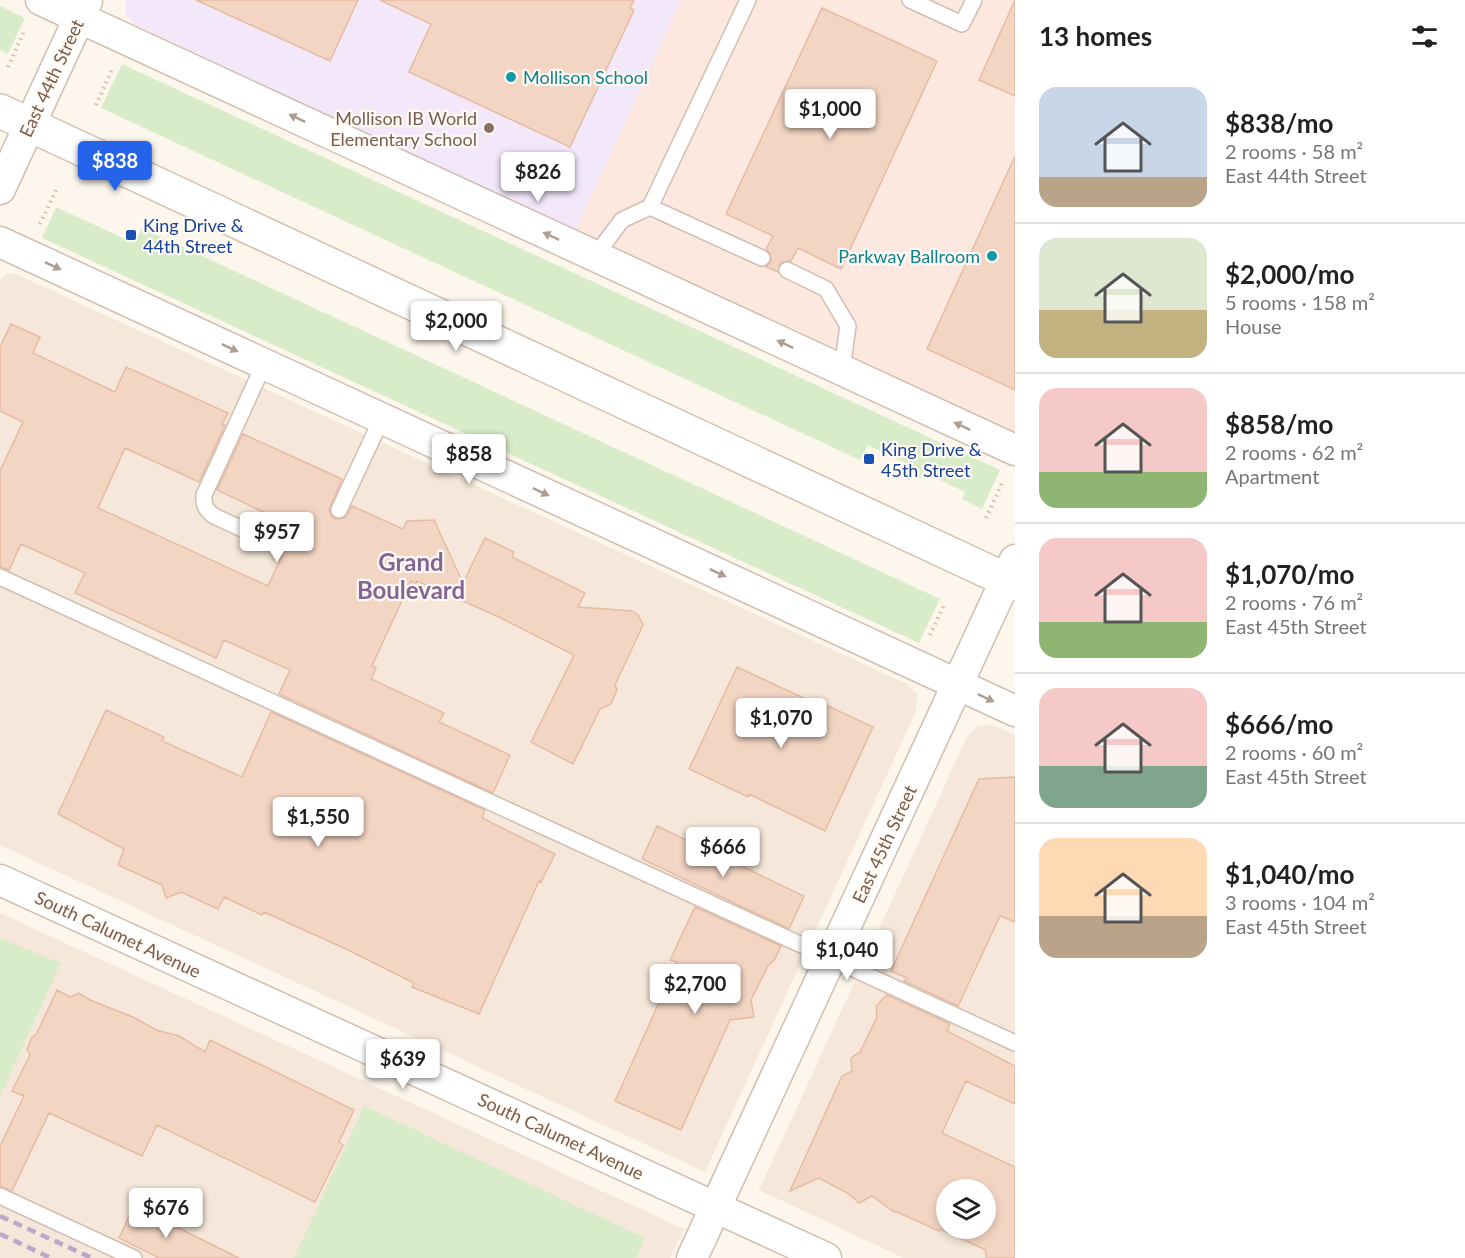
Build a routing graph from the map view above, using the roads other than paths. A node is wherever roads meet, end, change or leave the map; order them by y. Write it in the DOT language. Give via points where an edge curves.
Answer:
graph roads {
  1 [pos="747,0"];
  2 [pos="910,0"];
  3 [pos="974,0"];
  4 [pos="84,9"];
  5 [pos="35,10"];
  6 [pos="0,111"];
  7 [pos="30,124"];
  8 [pos="0,189"];
  9 [pos="650,207"];
  10 [pos="0,242"];
  11 [pos="595,256"];
  12 [pos="762,258"];
  13 [pos="787,270"];
  14 [pos="264,364"];
  15 [pos="842,370"];
  16 [pos="382,418"];
  17 [pos="1011,462"];
  18 [pos="339,510"];
  19 [pos="266,540"];
  20 [pos="1012,575"];
  21 [pos="0,577"];
  22 [pos="958,684"];
  23 [pos="1015,711"];
  24 [pos="0,880"];
  25 [pos="831,957"];
  26 [pos="1015,1043"];
  27 [pos="0,1196"];
  28 [pos="716,1207"];
  29 [pos="134,1258"];
  30 [pos="693,1258"];
  31 [pos="826,1258"];
  1 -- 9 [label="lane"];
  2 -- 3 [label="lane" via="962,24"];
  4 -- 5 [label="street"];
  4 -- 7 [label="street, East 44th Street"];
  11 -- 4 [label="street, one-way"];
  6 -- 7 [label="street"];
  7 -- 8 [label="street, East 44th Street"];
  7 -- 20 [label="street"];
  9 -- 11 [label="lane" via="622,220"];
  9 -- 12 [label="lane"];
  10 -- 14 [label="street, one-way"];
  15 -- 11 [label="street, one-way"];
  13 -- 15 [label="lane" via="826,289 848,326"];
  14 -- 16 [label="street"];
  14 -- 19 [label="lane" via="203,503 214,516"];
  17 -- 15 [label="street, one-way"];
  16 -- 18 [label="lane"];
  16 -- 22 [label="street, one-way"];
  20 -- 22 [label="street, East 45th Street"];
  21 -- 25 [label="lane"];
  22 -- 23 [label="street, one-way"];
  22 -- 25 [label="street, East 45th Street"];
  24 -- 28 [label="street, South Calumet Avenue"];
  25 -- 26 [label="lane"];
  25 -- 28 [label="street, East 45th Street"];
  27 -- 29 [label="lane"];
  28 -- 30 [label="street, East 45th Street"];
  28 -- 31 [label="street, South Calumet Avenue"];
}
